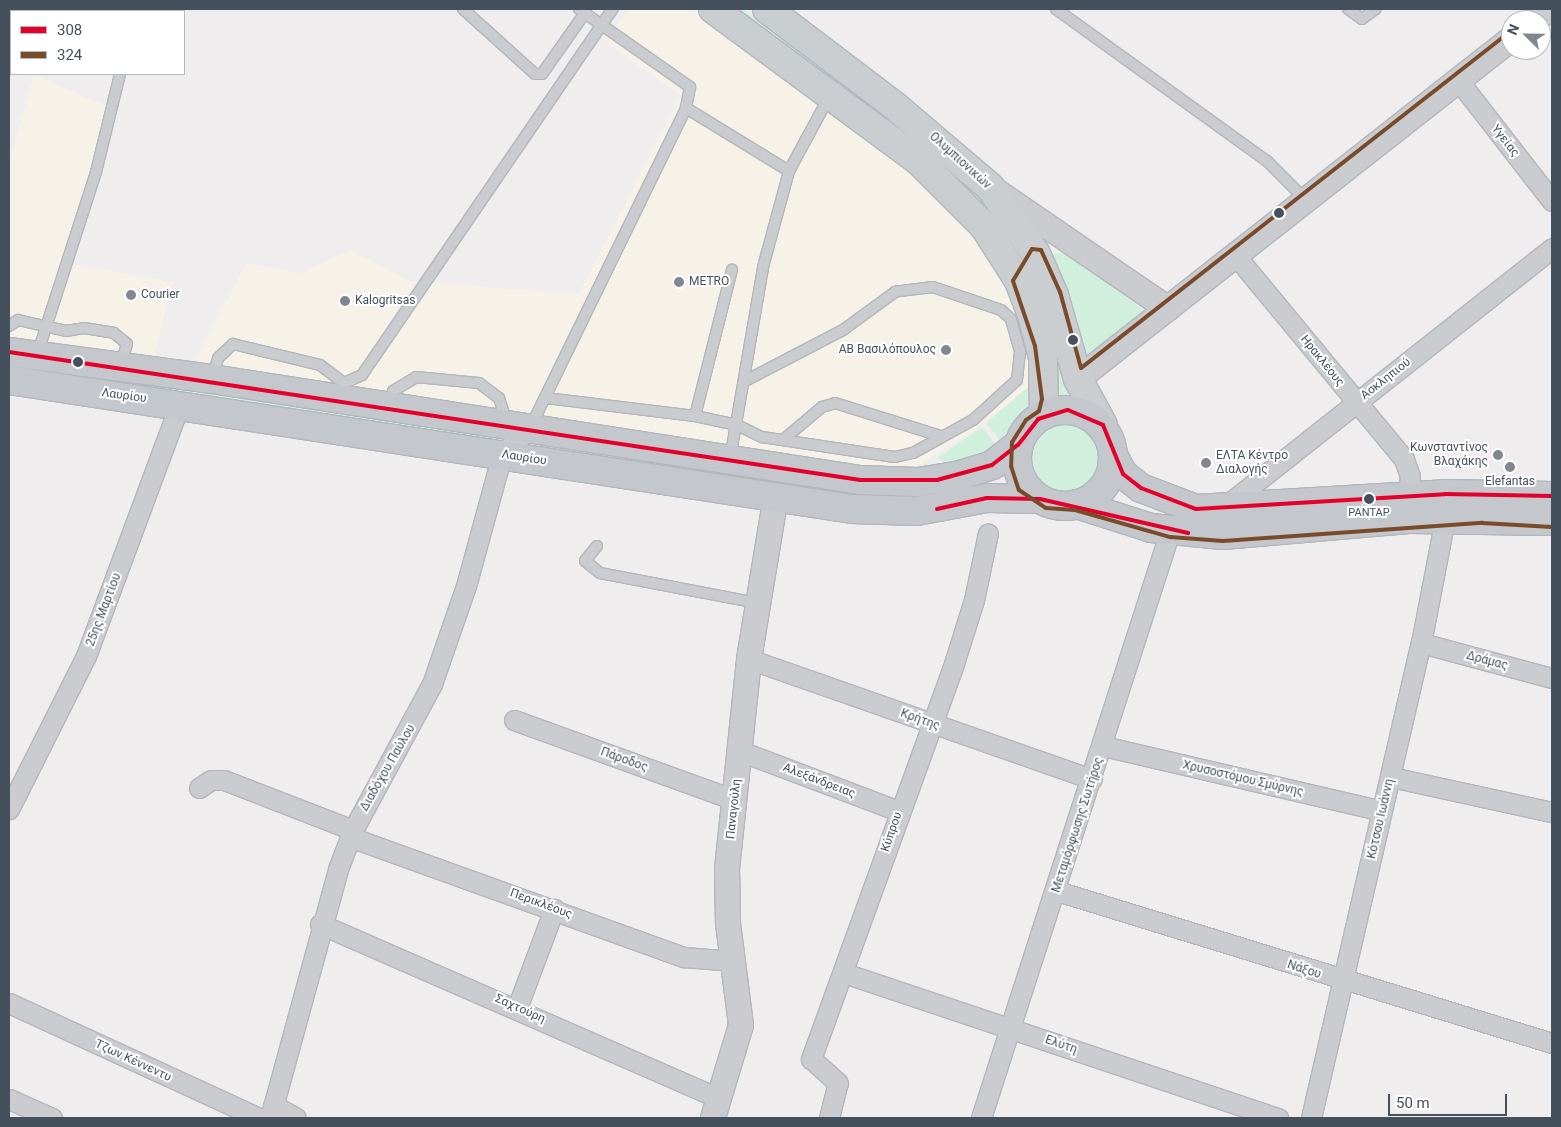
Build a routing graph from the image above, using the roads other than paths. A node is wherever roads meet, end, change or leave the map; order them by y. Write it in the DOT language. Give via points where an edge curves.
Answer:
graph roads {
  1 [pos="463,9"];
  2 [pos="613,9"];
  3 [pos="713,9"];
  4 [pos="767,9"];
  5 [pos="1056,9"];
  6 [pos="1348,9"];
  7 [pos="1376,9"];
  8 [pos="582,11"];
  9 [pos="601,26"];
  10 [pos="1501,47"];
  11 [pos="120,75"];
  12 [pos="1458,80"];
  13 [pos="829,97"];
  14 [pos="686,108"];
  15 [pos="789,171"];
  16 [pos="990,187"];
  17 [pos="1306,200"];
  18 [pos="1552,201"];
  19 [pos="1078,243"];
  20 [pos="1552,248"];
  21 [pos="1036,254"];
  22 [pos="1236,256"];
  23 [pos="732,270"];
  24 [pos="1019,281"];
  25 [pos="1168,309"];
  26 [pos="9,326"];
  27 [pos="43,326"];
  28 [pos="9,352"];
  29 [pos="36,356"];
  30 [pos="120,367"];
  31 [pos="212,379"];
  32 [pos="1078,379"];
  33 [pos="9,380"];
  34 [pos="745,381"];
  35 [pos="342,391"];
  36 [pos="546,398"];
  37 [pos="180,403"];
  38 [pos="1356,403"];
  39 [pos="389,407"];
  40 [pos="1044,415"];
  41 [pos="695,416"];
  42 [pos="1103,425"];
  43 [pos="737,426"];
  44 [pos="518,428"];
  45 [pos="940,436"];
  46 [pos="784,440"];
  47 [pos="1018,445"];
  48 [pos="502,454"];
  49 [pos="1114,457"];
  50 [pos="730,460"];
  51 [pos="1408,495"];
  52 [pos="776,496"];
  53 [pos="1552,496"];
  54 [pos="1040,498"];
  55 [pos="1076,504"];
  56 [pos="1220,510"];
  57 [pos="1445,518"];
  58 [pos="1552,521"];
  59 [pos="1170,531"];
  60 [pos="988,533"];
  61 [pos="597,546"];
  62 [pos="758,603"];
  63 [pos="1421,644"];
  64 [pos="749,658"];
  65 [pos="1552,678"];
  66 [pos="514,720"];
  67 [pos="931,724"];
  68 [pos="1103,746"];
  69 [pos="740,751"];
  70 [pos="1391,778"];
  71 [pos="1092,779"];
  72 [pos="199,788"];
  73 [pos="734,800"];
  74 [pos="9,809"];
  75 [pos="898,811"];
  76 [pos="1382,811"];
  77 [pos="1552,812"];
  78 [pos="352,834"];
  79 [pos="1057,890"];
  80 [pos="554,909"];
  81 [pos="320,924"];
  82 [pos="734,960"];
  83 [pos="844,973"];
  84 [pos="1343,982"];
  85 [pos="9,1002"];
  86 [pos="517,1008"];
  87 [pos="1011,1029"];
  88 [pos="1552,1044"];
  89 [pos="9,1099"];
  90 [pos="716,1108"];
  91 [pos="272,1111"];
  92 [pos="52,1118"];
  93 [pos="259,1118"];
  94 [pos="296,1118"];
  95 [pos="829,1118"];
  96 [pos="981,1118"];
  97 [pos="1278,1118"];
  98 [pos="1311,1118"];
  1 -- 8 [label="lane" via="535,74 542,74"];
  2 -- 9 [label="lane"];
  3 -- 13 [label="main road"];
  4 -- 16 [label="main road, Ολυμπιονικών" via="896,106"];
  5 -- 17 [label="lane" via="1267,161"];
  6 -- 7 [label="lane" via="1362,19"];
  8 -- 9 [label="lane"];
  9 -- 14 [label="lane" via="690,87"];
  9 -- 35 [label="lane" via="362,375"];
  10 -- 12 [label="street"];
  11 -- 27 [label="lane" via="96,172"];
  12 -- 17 [label="street"];
  12 -- 18 [label="street, Υγείας"];
  13 -- 15 [label="lane"];
  13 -- 24 [label="main road" via="947,185 993,238"];
  14 -- 15 [label="lane"];
  14 -- 36 [label="lane"];
  15 -- 34 [label="lane" via="762,268"];
  16 -- 19 [label="street"];
  16 -- 21 [label="main road, Ολυμπιονικών"];
  17 -- 22 [label="street"];
  19 -- 21 [label="street" via="1056,240"];
  19 -- 25 [label="street"];
  20 -- 38 [label="street, Ασκληπιού"];
  21 -- 24 [label="street"];
  21 -- 32 [label="main road, Ολυμπιονικών" via="1054,295"];
  22 -- 25 [label="street"];
  22 -- 38 [label="street, Ηρακλέους"];
  23 -- 41 [label="lane"];
  24 -- 40 [label="main road" via="1043,358"];
  25 -- 32 [label="street"];
  26 -- 27 [label="lane" via="18,320"];
  27 -- 29 [label="lane"];
  27 -- 30 [label="lane" via="66,331 84,328 124,337 127,344"];
  28 -- 29 [label="main road"];
  29 -- 30 [label="main road"];
  30 -- 31 [label="main road"];
  31 -- 35 [label="main road"];
  31 -- 35 [label="lane" via="218,358 233,344 320,365"];
  32 -- 42 [label="main road, Ολυμπιονικών"];
  33 -- 37 [label="main road, Λαυρίου"];
  34 -- 43 [label="lane"];
  34 -- 45 [label="lane" via="843,330 895,292 933,287 974,298 1011,319 1021,371 1006,392 973,420"];
  35 -- 39 [label="main road"];
  36 -- 41 [label="lane"];
  36 -- 44 [label="lane"];
  37 -- 48 [label="main road, Λαυρίου"];
  37 -- 74 [label="street, 25ης Μαρτίου" via="86,656"];
  38 -- 51 [label="street, Ηρακλέους" via="1404,459 1410,476"];
  38 -- 56 [label="street, Ασκληπιού"];
  39 -- 44 [label="main road"];
  39 -- 44 [label="lane" via="393,391 416,377 479,383 499,398"];
  40 -- 42 [label="main road" via="1077,411"];
  40 -- 47 [label="main road" via="1031,424"];
  41 -- 43 [label="lane"];
  42 -- 49 [label="main road"];
  43 -- 46 [label="lane" via="762,437"];
  43 -- 50 [label="lane"];
  44 -- 48 [label="street"];
  44 -- 50 [label="main road"];
  45 -- 46 [label="lane" via="913,453 895,457"];
  45 -- 46 [label="lane" via="836,403 822,407"];
  47 -- 50 [label="main road" via="992,465 918,482 860,480"];
  47 -- 54 [label="main road" via="1019,476"];
  48 -- 52 [label="main road, Λαυρίου"];
  48 -- 78 [label="street, Διαδόχου Παύλου" via="466,586 432,684"];
  49 -- 55 [label="main road" via="1108,480 1099,492"];
  49 -- 56 [label="main road" via="1124,474 1162,499"];
  51 -- 53 [label="main road"];
  51 -- 56 [label="main road"];
  52 -- 54 [label="main road, Λαυρίου" via="884,512 916,511 1003,497"];
  52 -- 62 [label="street, Παναγούλη"];
  54 -- 55 [label="main road, Λαυρίου" via="1057,505"];
  55 -- 59 [label="main road, Λαυρίου"];
  57 -- 58 [label="main road, Λαυρίου"];
  57 -- 59 [label="main road, Λαυρίου" via="1223,535"];
  57 -- 63 [label="street, Κότσου Ιωάννη"];
  59 -- 68 [label="street, Μεταμόρφωσης Σωτήρος"];
  60 -- 67 [label="street, Κύπρου" via="974,600"];
  61 -- 62 [label="lane" via="585,561 600,573"];
  62 -- 64 [label="street, Παναγούλη"];
  63 -- 65 [label="street, Δράμας"];
  63 -- 70 [label="street, Κότσου Ιωάννη"];
  64 -- 67 [label="street, Κρήτης"];
  64 -- 69 [label="street, Παναγούλη"];
  66 -- 73 [label="street, Πάροδος"];
  67 -- 71 [label="street, Κρήτης"];
  67 -- 75 [label="street, Κύπρου"];
  68 -- 71 [label="street, Μεταμόρφωσης Σωτήρος"];
  68 -- 76 [label="street, Χρυσοστόμου Σμύρνης"];
  69 -- 73 [label="street, Παναγούλη"];
  69 -- 75 [label="street, Αλεξάνδρειας"];
  70 -- 76 [label="street, Κότσου Ιωάννη"];
  70 -- 77 [label="street"];
  71 -- 79 [label="street, Μεταμόρφωσης Σωτήρος"];
  72 -- 78 [label="street, Περικλέους" via="211,780 224,780"];
  73 -- 82 [label="street, Παναγούλη" via="726,895"];
  75 -- 83 [label="street, Κύπρου"];
  76 -- 84 [label="street, Κότσου Ιωάννη"];
  78 -- 80 [label="street, Περικλέους"];
  78 -- 81 [label="street, Διαδόχου Παύλου"];
  79 -- 84 [label="street, Νάξου"];
  79 -- 87 [label="street, Μεταμόρφωσης Σωτήρος"];
  80 -- 82 [label="street, Περικλέους" via="684,958"];
  80 -- 86 [label="street"];
  81 -- 86 [label="street, Σαχτούρη"];
  81 -- 91 [label="street, Διαδόχου Παύλου"];
  82 -- 90 [label="street, Παναγούλη" via="741,1025"];
  83 -- 87 [label="street, Ελύτη"];
  83 -- 95 [label="street, Κύπρου" via="812,1058 838,1083"];
  84 -- 88 [label="street, Νάξου"];
  84 -- 98 [label="street, Κότσου Ιωάννη"];
  85 -- 93 [label="street, Τζων Κέννεντυ"];
  86 -- 90 [label="street, Σαχτούρη"];
  87 -- 96 [label="street, Μεταμόρφωσης Σωτήρος"];
  87 -- 97 [label="street, Ελύτη"];
  89 -- 92 [label="street"];
  91 -- 94 [label="street"];
}
